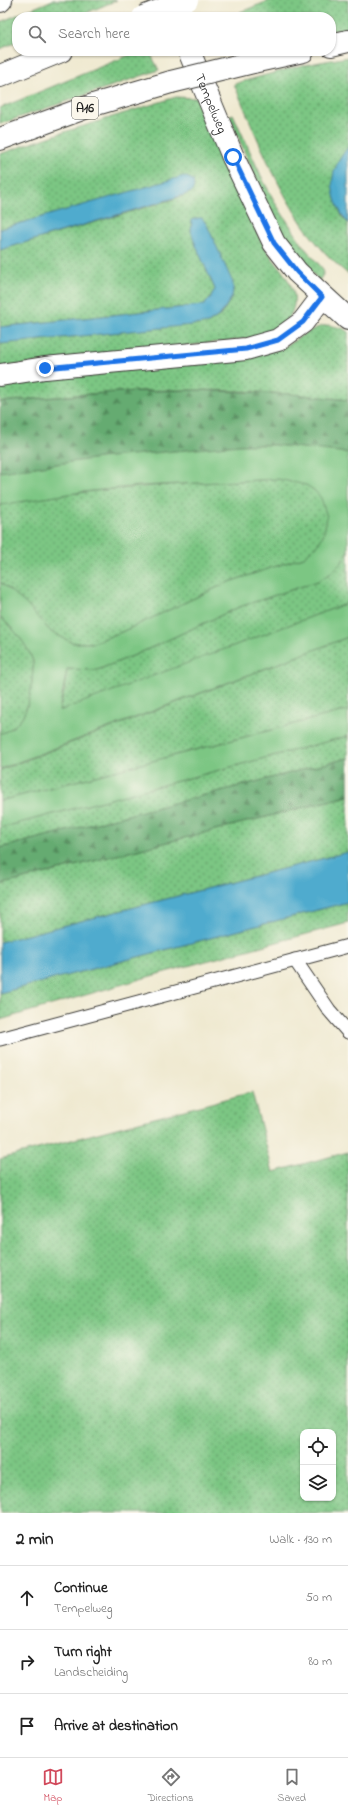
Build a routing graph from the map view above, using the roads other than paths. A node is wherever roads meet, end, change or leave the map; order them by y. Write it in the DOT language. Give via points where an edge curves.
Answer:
graph roads {
  1 [pos="168,0"];
  2 [pos="187,0"];
  3 [pos="156,12"];
  4 [pos="173,12"];
  5 [pos="348,41"];
  6 [pos="336,44"];
  7 [pos="49,56"];
  8 [pos="191,56"];
  9 [pos="280,56"];
  10 [pos="0,76"];
  11 [pos="0,139"];
  12 [pos="322,297"];
  13 [pos="348,319"];
  14 [pos="0,374"];
  15 [pos="348,946"];
  16 [pos="295,960"];
  17 [pos="348,1032"];
  18 [pos="0,1039"];
  1 -- 4 [label="main road"];
  2 -- 3 [label="main road, bridge"];
  5 -- 6 [label="main road"];
  7 -- 10 [label="main road"];
  8 -- 12 [label="main road, Tempelweg" via="233,157 274,243 297,272"];
  9 -- 11 [label="main road, A16, bridge" via="172,82 93,105"];
  12 -- 13 [label="main road, Tempelweg"];
  12 -- 14 [label="main road" via="303,322 278,340 246,349"];
  15 -- 16 [label="lane"];
  16 -- 17 [label="lane" via="329,1010"];
  16 -- 18 [label="lane"];
}
